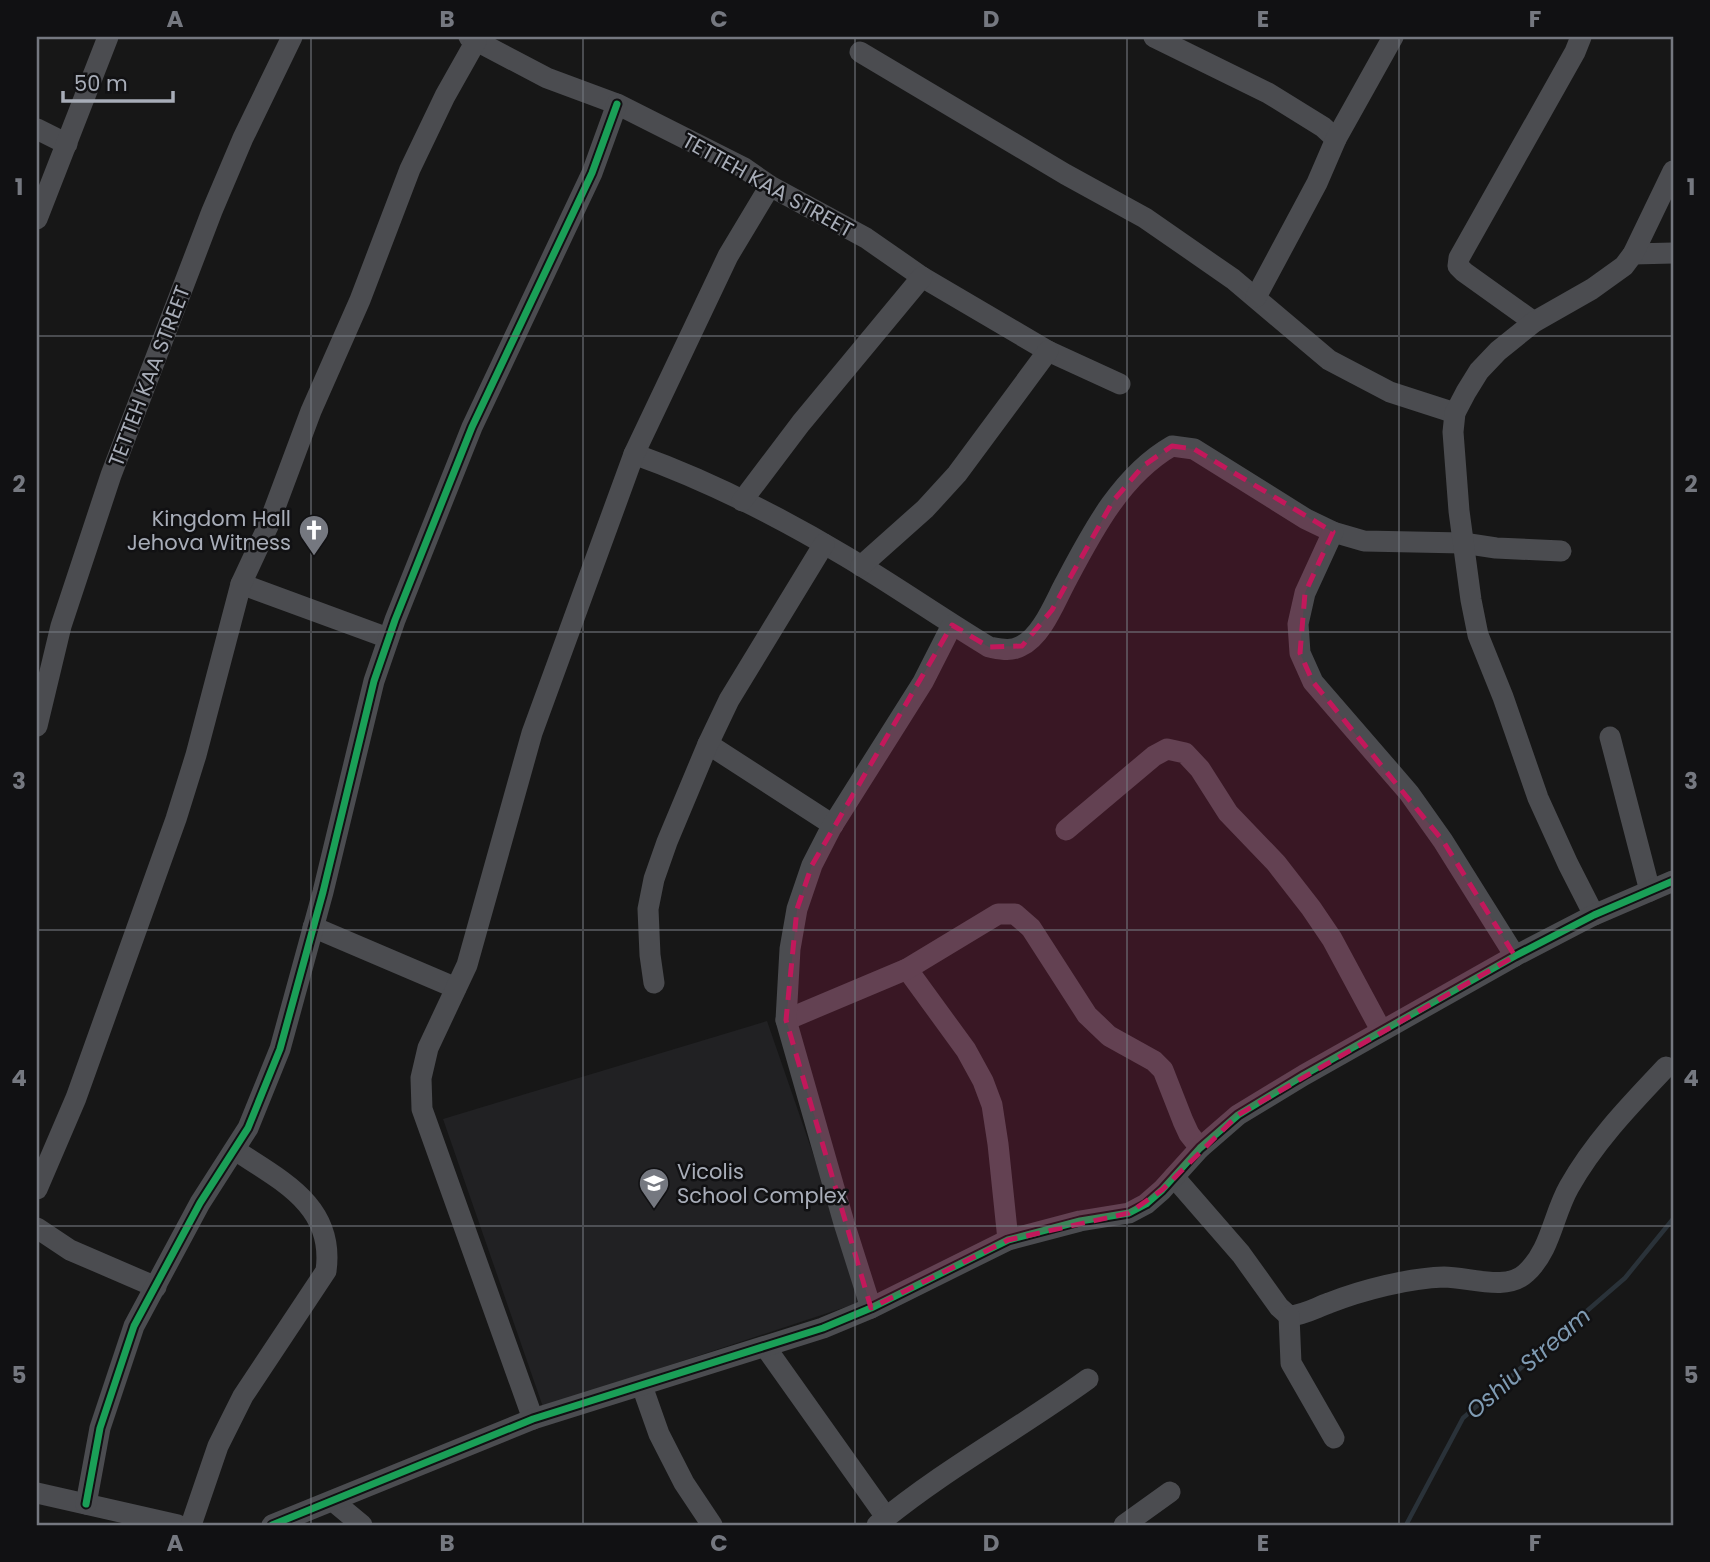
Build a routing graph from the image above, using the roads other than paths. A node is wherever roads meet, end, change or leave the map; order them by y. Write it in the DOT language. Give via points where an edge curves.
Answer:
graph roads {
  1 [pos="108,37"];
  2 [pos="292,37"];
  3 [pos="1154,37"];
  4 [pos="1393,37"];
  5 [pos="1581,37"];
  6 [pos="472,39"];
  7 [pos="860,52"];
  8 [pos="617,104"];
  9 [pos="37,129"];
  10 [pos="1336,139"];
  11 [pos="67,144"];
  12 [pos="1673,171"];
  13 [pos="770,186"];
  14 [pos="37,219"];
  15 [pos="1673,253"];
  16 [pos="1633,254"];
  17 [pos="922,277"];
  18 [pos="1256,297"];
  19 [pos="1534,322"];
  20 [pos="1048,351"];
  21 [pos="1120,384"];
  22 [pos="1455,413"];
  23 [pos="634,454"];
  24 [pos="743,500"];
  25 [pos="1333,532"];
  26 [pos="1463,543"];
  27 [pos="824,544"];
  28 [pos="1561,551"];
  29 [pos="861,566"];
  30 [pos="242,584"];
  31 [pos="952,625"];
  32 [pos="388,638"];
  33 [pos="37,726"];
  34 [pos="1610,737"];
  35 [pos="708,744"];
  36 [pos="833,825"];
  37 [pos="1066,830"];
  38 [pos="1673,881"];
  39 [pos="1650,891"];
  40 [pos="1594,915"];
  41 [pos="313,927"];
  42 [pos="1515,956"];
  43 [pos="907,969"];
  44 [pos="654,983"];
  45 [pos="456,988"];
  46 [pos="786,1020"];
  47 [pos="1381,1030"];
  48 [pos="1666,1067"];
  49 [pos="1200,1148"];
  50 [pos="235,1150"];
  51 [pos="1174,1177"];
  52 [pos="37,1189"];
  53 [pos="37,1228"];
  54 [pos="1007,1240"];
  55 [pos="156,1287"];
  56 [pos="871,1308"];
  57 [pos="1289,1316"];
  58 [pos="766,1348"];
  59 [pos="1088,1379"];
  60 [pos="642,1386"];
  61 [pos="533,1419"];
  62 [pos="1334,1438"];
  63 [pos="1170,1492"];
  64 [pos="37,1493"];
  65 [pos="333,1501"];
  66 [pos="86,1504"];
  67 [pos="882,1521"];
  68 [pos="178,1525"];
  69 [pos="191,1525"];
  70 [pos="272,1525"];
  71 [pos="362,1525"];
  72 [pos="712,1525"];
  73 [pos="1124,1525"];
  1 -- 11 [label="street"];
  2 -- 33 [label="street, TETTEH KAA STREET" via="212,211 111,475 61,626"];
  3 -- 10 [label="street" via="1268,93"];
  4 -- 10 [label="street"];
  5 -- 19 [label="street" via="1459,258 1458,266 1464,272"];
  6 -- 8 [label="street, TETTEH KAA STREET" via="547,78"];
  6 -- 30 [label="street" via="410,169"];
  7 -- 18 [label="street" via="1145,218"];
  8 -- 13 [label="street, TETTEH KAA STREET" via="744,168"];
  8 -- 32 [label="street" via="592,173 472,427"];
  9 -- 11 [label="street"];
  10 -- 18 [label="street"];
  11 -- 14 [label="street"];
  12 -- 16 [label="street"];
  13 -- 17 [label="street, TETTEH KAA STREET" via="866,239"];
  13 -- 23 [label="street" via="728,256"];
  15 -- 16 [label="street"];
  16 -- 19 [label="street" via="1591,289"];
  17 -- 20 [label="street, TETTEH KAA STREET"];
  17 -- 24 [label="street" via="801,422"];
  18 -- 22 [label="street" via="1329,360 1390,392"];
  19 -- 22 [label="street" via="1479,371"];
  20 -- 21 [label="street, TETTEH KAA STREET"];
  20 -- 29 [label="street" via="957,474"];
  22 -- 26 [label="street"];
  23 -- 24 [label="street"];
  23 -- 45 [label="street" via="532,733 467,965"];
  24 -- 27 [label="street"];
  25 -- 26 [label="street" via="1376,542"];
  25 -- 31 [label="street" via="1194,449 1172,446 1143,466 1113,501 1052,610 1022,646 1007,650 989,647"];
  25 -- 42 [label="street" via="1305,593 1298,624 1300,653 1313,682 1409,793"];
  26 -- 28 [label="street"];
  26 -- 40 [label="street" via="1478,635 1538,798"];
  27 -- 29 [label="street"];
  27 -- 35 [label="street" via="742,678"];
  29 -- 31 [label="street"];
  30 -- 32 [label="street"];
  30 -- 52 [label="street" via="176,819 76,1098"];
  31 -- 36 [label="street" via="917,692"];
  32 -- 41 [label="street"];
  34 -- 39 [label="street"];
  35 -- 36 [label="street"];
  35 -- 44 [label="street" via="654,879 648,909"];
  36 -- 46 [label="street" via="812,865 797,909"];
  37 -- 47 [label="street" via="1154,756 1167,749 1185,753 1228,813 1311,908"];
  38 -- 39 [label="street"];
  39 -- 40 [label="street"];
  40 -- 42 [label="street"];
  41 -- 45 [label="street"];
  41 -- 50 [label="street" via="280,1049"];
  42 -- 47 [label="street"];
  43 -- 46 [label="street"];
  43 -- 49 [label="street" via="998,914 1015,914 1031,928 1087,1015 1109,1036 1163,1070 1186,1128"];
  43 -- 54 [label="street" via="966,1049 992,1105"];
  45 -- 61 [label="street" via="428,1048 421,1078 422,1109"];
  46 -- 56 [label="street"];
  47 -- 49 [label="street" via="1238,1115"];
  48 -- 57 [label="street" via="1608,1130 1568,1188 1550,1236 1526,1273 1512,1281 1415,1280"];
  49 -- 51 [label="street"];
  50 -- 55 [label="street" via="200,1203"];
  50 -- 69 [label="street" via="295,1189 313,1210 328,1253 326,1271 243,1396 218,1446"];
  51 -- 54 [label="street" via="1146,1204 1129,1213"];
  51 -- 57 [label="street"];
  53 -- 55 [label="street" via="70,1250"];
  54 -- 56 [label="street"];
  55 -- 66 [label="street" via="134,1326 115,1381 100,1428"];
  56 -- 58 [label="street"];
  57 -- 62 [label="street" via="1291,1363"];
  58 -- 60 [label="street"];
  58 -- 67 [label="street"];
  59 -- 67 [label="street"];
  60 -- 61 [label="street"];
  60 -- 72 [label="street" via="659,1434"];
  61 -- 65 [label="street"];
  63 -- 73 [label="street"];
  64 -- 66 [label="street"];
  65 -- 70 [label="street"];
  65 -- 71 [label="street"];
  66 -- 68 [label="street"];
}
